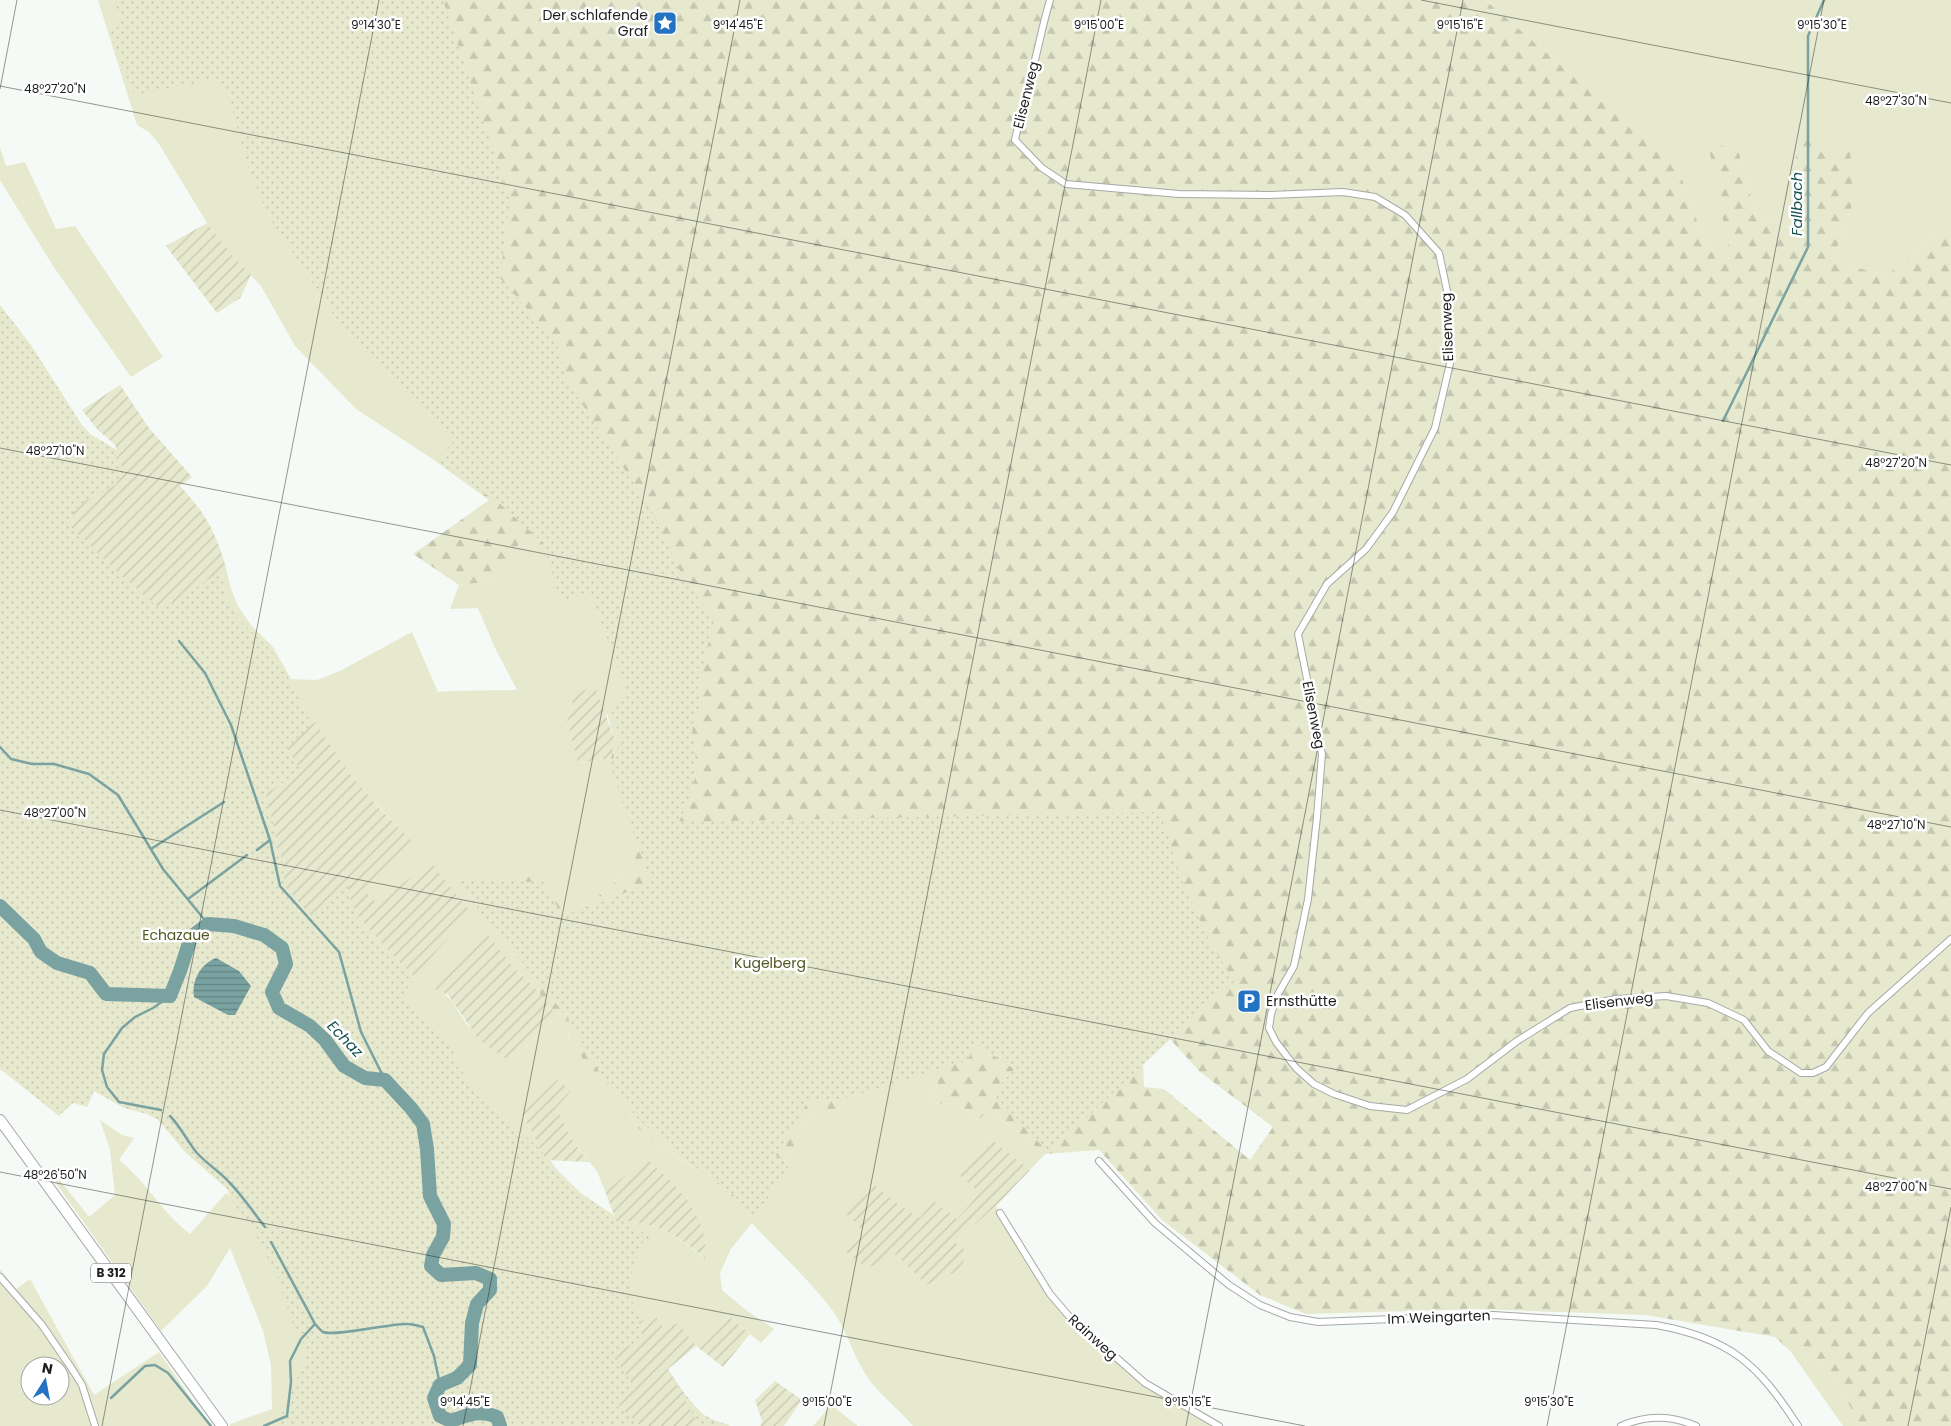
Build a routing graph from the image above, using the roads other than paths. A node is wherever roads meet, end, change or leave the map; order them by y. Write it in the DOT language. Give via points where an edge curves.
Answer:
graph roads {
  1 [pos="1050,0"];
  2 [pos="1950,939"];
  3 [pos="0,1120"];
  4 [pos="1099,1161"];
  5 [pos="1000,1213"];
  6 [pos="0,1277"];
  7 [pos="95,1426"];
  8 [pos="222,1426"];
  9 [pos="1219,1426"];
  10 [pos="1621,1426"];
  11 [pos="1696,1426"];
  12 [pos="1798,1426"];
  1 -- 2 [label="street, Elisenweg" via="1015,140 1042,168 1066,184 1178,194 1343,192 1375,196 1405,215 1439,254 1449,300 1451,359 1434,428 1394,512 1366,549 1327,584 1298,634 1322,754 1319,799 1308,899 1294,966 1278,994 1269,1028 1296,1068 1314,1084 1334,1094 1370,1106 1407,1110 1467,1080 1517,1041 1570,1008 1616,998 1666,996 1708,1003 1744,1020 1768,1051 1801,1073 1814,1073 1826,1067 1868,1013"];
  3 -- 8 [label="main road, B 312"];
  4 -- 12 [label="street, Im Weingarten" via="1156,1224 1228,1285 1260,1305 1290,1318 1318,1322 1493,1315 1677,1329 1706,1337 1745,1360 1779,1397"];
  5 -- 9 [label="street, Rainweg" via="1050,1294 1068,1315 1145,1383"];
  6 -- 7 [label="street" via="42,1325 72,1369 82,1385"];
  10 -- 11 [label="street" via="1659,1416"];
}
